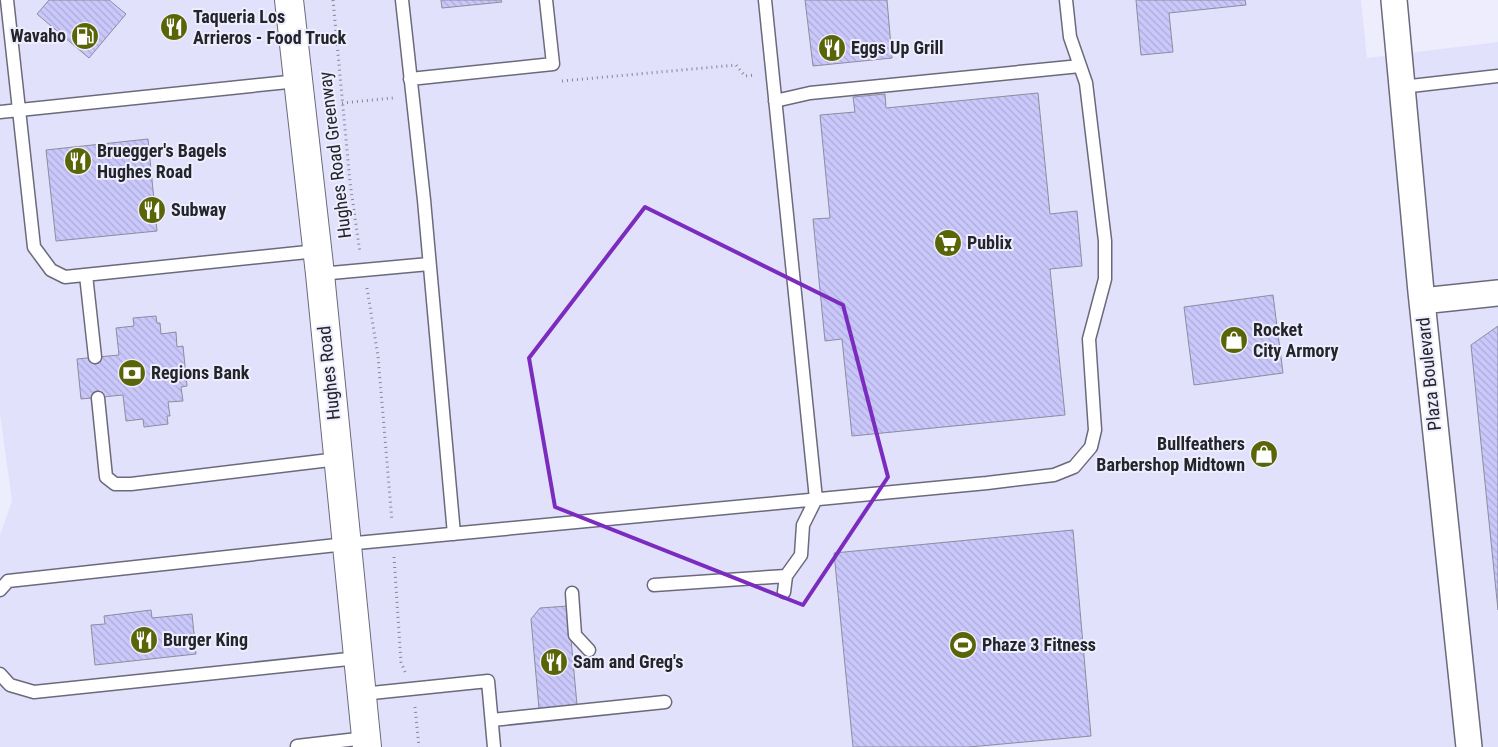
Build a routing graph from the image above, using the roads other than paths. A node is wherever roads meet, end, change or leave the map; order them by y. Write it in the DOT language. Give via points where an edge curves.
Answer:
graph roads {
  1 [pos="7,0"];
  2 [pos="289,0"];
  3 [pos="402,0"];
  4 [pos="546,0"];
  5 [pos="766,0"];
  6 [pos="1066,0"];
  7 [pos="1394,0"];
  8 [pos="1080,66"];
  9 [pos="1498,76"];
  10 [pos="410,79"];
  11 [pos="298,81"];
  12 [pos="1402,87"];
  13 [pos="775,101"];
  14 [pos="18,110"];
  15 [pos="0,112"];
  16 [pos="318,262"];
  17 [pos="429,264"];
  18 [pos="86,275"];
  19 [pos="1498,292"];
  20 [pos="1422,301"];
  21 [pos="95,357"];
  22 [pos="98,398"];
  23 [pos="338,460"];
  24 [pos="816,499"];
  25 [pos="454,534"];
  26 [pos="346,544"];
  27 [pos="786,576"];
  28 [pos="654,586"];
  29 [pos="0,590"];
  30 [pos="784,592"];
  31 [pos="572,594"];
  32 [pos="589,650"];
  33 [pos="358,658"];
  34 [pos="0,674"];
  35 [pos="362,694"];
  36 [pos="665,702"];
  37 [pos="492,720"];
  38 [pos="367,743"];
  39 [pos="297,746"];
  40 [pos="494,747"];
  41 [pos="1469,747"];
  1 -- 14 [label="lane"];
  2 -- 11 [label="main road, Hughes Road"];
  3 -- 10 [label="lane"];
  4 -- 10 [label="lane" via="553,64"];
  5 -- 13 [label="lane"];
  6 -- 8 [label="lane" via="1070,37"];
  7 -- 12 [label="street, Plaza Boulevard"];
  8 -- 13 [label="lane" via="810,93"];
  8 -- 24 [label="lane" via="1086,83 1105,242 1106,280 1089,339 1095,430 1091,447 1074,467 1054,475"];
  9 -- 12 [label="lane"];
  10 -- 17 [label="lane"];
  11 -- 14 [label="lane"];
  11 -- 16 [label="main road, Hughes Road"];
  12 -- 20 [label="street, Plaza Boulevard"];
  13 -- 24 [label="lane"];
  14 -- 15 [label="lane"];
  14 -- 18 [label="lane" via="34,247 51,270 65,277"];
  16 -- 17 [label="lane"];
  16 -- 18 [label="lane"];
  16 -- 23 [label="main road, Hughes Road"];
  17 -- 25 [label="lane"];
  18 -- 21 [label="lane"];
  19 -- 20 [label="street"];
  20 -- 41 [label="street, Plaza Boulevard"];
  22 -- 23 [label="lane" via="106,477 115,484"];
  23 -- 26 [label="main road, Hughes Road"];
  24 -- 25 [label="lane"];
  24 -- 27 [label="lane" via="803,524 800,555"];
  25 -- 26 [label="lane"];
  26 -- 29 [label="lane" via="8,581"];
  26 -- 33 [label="main road, Hughes Road"];
  27 -- 28 [label="lane"];
  27 -- 30 [label="lane"];
  31 -- 32 [label="lane" via="576,635"];
  33 -- 34 [label="lane" via="34,692 10,685"];
  33 -- 35 [label="main road, Hughes Road"];
  35 -- 37 [label="lane" via="488,682"];
  35 -- 38 [label="main road, Hughes Road"];
  36 -- 37 [label="lane"];
  37 -- 40 [label="lane"];
  38 -- 39 [label="lane"];
}
